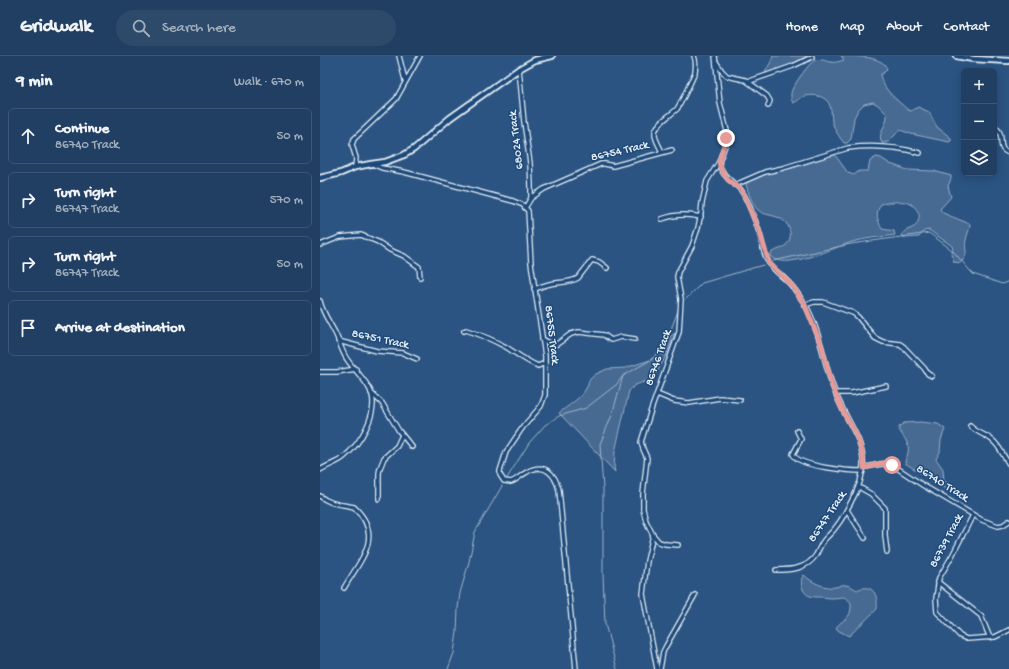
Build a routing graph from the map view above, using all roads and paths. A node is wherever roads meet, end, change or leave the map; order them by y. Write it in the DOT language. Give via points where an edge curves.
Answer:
graph roads {
  1 [pos="399,56"];
  2 [pos="420,56"];
  3 [pos="552,56"];
  4 [pos="694,56"];
  5 [pos="715,56"];
  6 [pos="956,56"];
  7 [pos="812,57"];
  8 [pos="1009,61"];
  9 [pos="715,62"];
  10 [pos="519,69"];
  11 [pos="405,80"];
  12 [pos="747,81"];
  13 [pos="768,106"];
  14 [pos="997,129"];
  15 [pos="672,150"];
  16 [pos="662,152"];
  17 [pos="1009,153"];
  18 [pos="920,154"];
  19 [pos="719,162"];
  20 [pos="371,164"];
  21 [pos="355,167"];
  22 [pos="320,178"];
  23 [pos="735,185"];
  24 [pos="531,198"];
  25 [pos="526,208"];
  26 [pos="701,217"];
  27 [pos="662,219"];
  28 [pos="320,245"];
  29 [pos="607,268"];
  30 [pos="420,277"];
  31 [pos="534,289"];
  32 [pos="320,302"];
  33 [pos="805,305"];
  34 [pos="464,331"];
  35 [pos="542,339"];
  36 [pos="635,340"];
  37 [pos="338,341"];
  38 [pos="417,359"];
  39 [pos="546,363"];
  40 [pos="356,369"];
  41 [pos="320,372"];
  42 [pos="932,376"];
  43 [pos="886,386"];
  44 [pos="371,393"];
  45 [pos="836,393"];
  46 [pos="657,394"];
  47 [pos="740,400"];
  48 [pos="970,426"];
  49 [pos="797,431"];
  50 [pos="402,434"];
  51 [pos="412,448"];
  52 [pos="1009,464"];
  53 [pos="864,469"];
  54 [pos="320,470"];
  55 [pos="859,487"];
  56 [pos="320,496"];
  57 [pos="379,499"];
  58 [pos="846,510"];
  59 [pos="973,515"];
  60 [pos="1009,521"];
  61 [pos="653,535"];
  62 [pos="865,538"];
  63 [pos="678,545"];
  64 [pos="887,552"];
  65 [pos="776,570"];
  66 [pos="938,582"];
  67 [pos="344,588"];
  68 [pos="695,595"];
  69 [pos="1009,630"];
  70 [pos="990,638"];
  71 [pos="576,669"];
  72 [pos="658,669"];
  1 -- 11 [label="street"];
  2 -- 11 [label="street"];
  3 -- 10 [label="street" via="535,60"];
  4 -- 16 [label="street" via="695,72 680,105 656,129 655,134"];
  5 -- 9 [label="street"];
  6 -- 8 [label="street"];
  7 -- 12 [label="street"];
  9 -- 12 [label="street" via="727,76"];
  9 -- 19 [label="street" via="720,103 727,131 726,143"];
  10 -- 20 [label="street" via="450,118 414,149 395,159"];
  10 -- 24 [label="street, 68024 Track" via="530,163"];
  11 -- 21 [label="street" via="396,99 353,141"];
  12 -- 13 [label="street" via="767,96 770,101"];
  14 -- 17 [label="street" via="1002,136 1002,148"];
  15 -- 16 [label="street, 86754 Track"];
  16 -- 24 [label="street, 86754 Track" via="613,166 601,164 544,189"];
  18 -- 23 [label="street" via="902,148 848,148 764,172"];
  19 -- 23 [label="street, 86747 Track" via="728,180"];
  19 -- 26 [label="street, 86746 Track" via="707,181"];
  20 -- 21 [label="street"];
  20 -- 25 [label="street" via="513,201"];
  21 -- 22 [label="street"];
  23 -- 33 [label="street, 86747 Track" via="741,189 747,200 769,263 793,287"];
  24 -- 25 [label="street, 68024 Track"];
  25 -- 31 [label="street, 86755 Track"];
  26 -- 27 [label="street" via="680,214"];
  26 -- 46 [label="street, 86746 Track" via="692,246 678,272 681,299 679,332"];
  28 -- 30 [label="street" via="340,237 367,237 404,256 420,268"];
  29 -- 31 [label="street" via="592,260 575,280"];
  31 -- 35 [label="street, 86755 Track"];
  32 -- 37 [label="street"];
  33 -- 42 [label="street" via="817,302 828,304 855,315 874,338 900,344"];
  33 -- 45 [label="street, 86747 Track" via="822,347"];
  34 -- 39 [label="street" via="478,334 507,348 530,363 538,366"];
  35 -- 36 [label="street" via="557,344 571,334 579,332 604,335 610,340 621,337"];
  35 -- 39 [label="street, 86755 Track"];
  37 -- 38 [label="street, 86751 Track" via="383,352 403,353"];
  37 -- 40 [label="street" via="349,362"];
  39 -- 71 [label="street, 86755 Track" via="542,406 510,445 500,475 504,481 510,482 532,469 544,468 557,482"];
  40 -- 41 [label="street"];
  40 -- 44 [label="street"];
  43 -- 45 [label="street" via="852,393"];
  44 -- 50 [label="street" via="382,403"];
  44 -- 54 [label="street" via="372,410 366,429 357,444 338,461"];
  45 -- 53 [label="street, 86747 Track" via="858,439"];
  46 -- 47 [label="street" via="674,401 694,402 715,398"];
  46 -- 61 [label="street, 86746 Track" via="642,442 648,462 643,509"];
  48 -- 52 [label="street" via="993,440"];
  49 -- 53 [label="street, 86740 Track" via="801,439 794,452 793,456 796,458 821,467"];
  50 -- 51 [label="street"];
  50 -- 57 [label="street" via="397,446 384,458 380,468"];
  53 -- 55 [label="street, 86747 Track"];
  53 -- 59 [label="street, 86740 Track" via="883,463 892,465"];
  55 -- 58 [label="street, 86747 Track"];
  55 -- 64 [label="street" via="871,494 885,508"];
  56 -- 67 [label="street" via="336,504 354,507 368,527 367,549"];
  58 -- 62 [label="street"];
  58 -- 65 [label="street, 86747 Track" via="837,527 823,540 809,563 801,568"];
  59 -- 60 [label="street, 86740 Track" via="998,526"];
  59 -- 66 [label="street, 86739 Track"];
  61 -- 63 [label="street" via="662,544"];
  61 -- 72 [label="street" via="643,594"];
  66 -- 70 [label="street" via="981,616"];
  66 -- 70 [label="street, 86739 Track" via="936,607 939,616 964,638"];
  68 -- 72 [label="street" via="666,646"];
  69 -- 70 [label="street, 86739 Track"];
}
